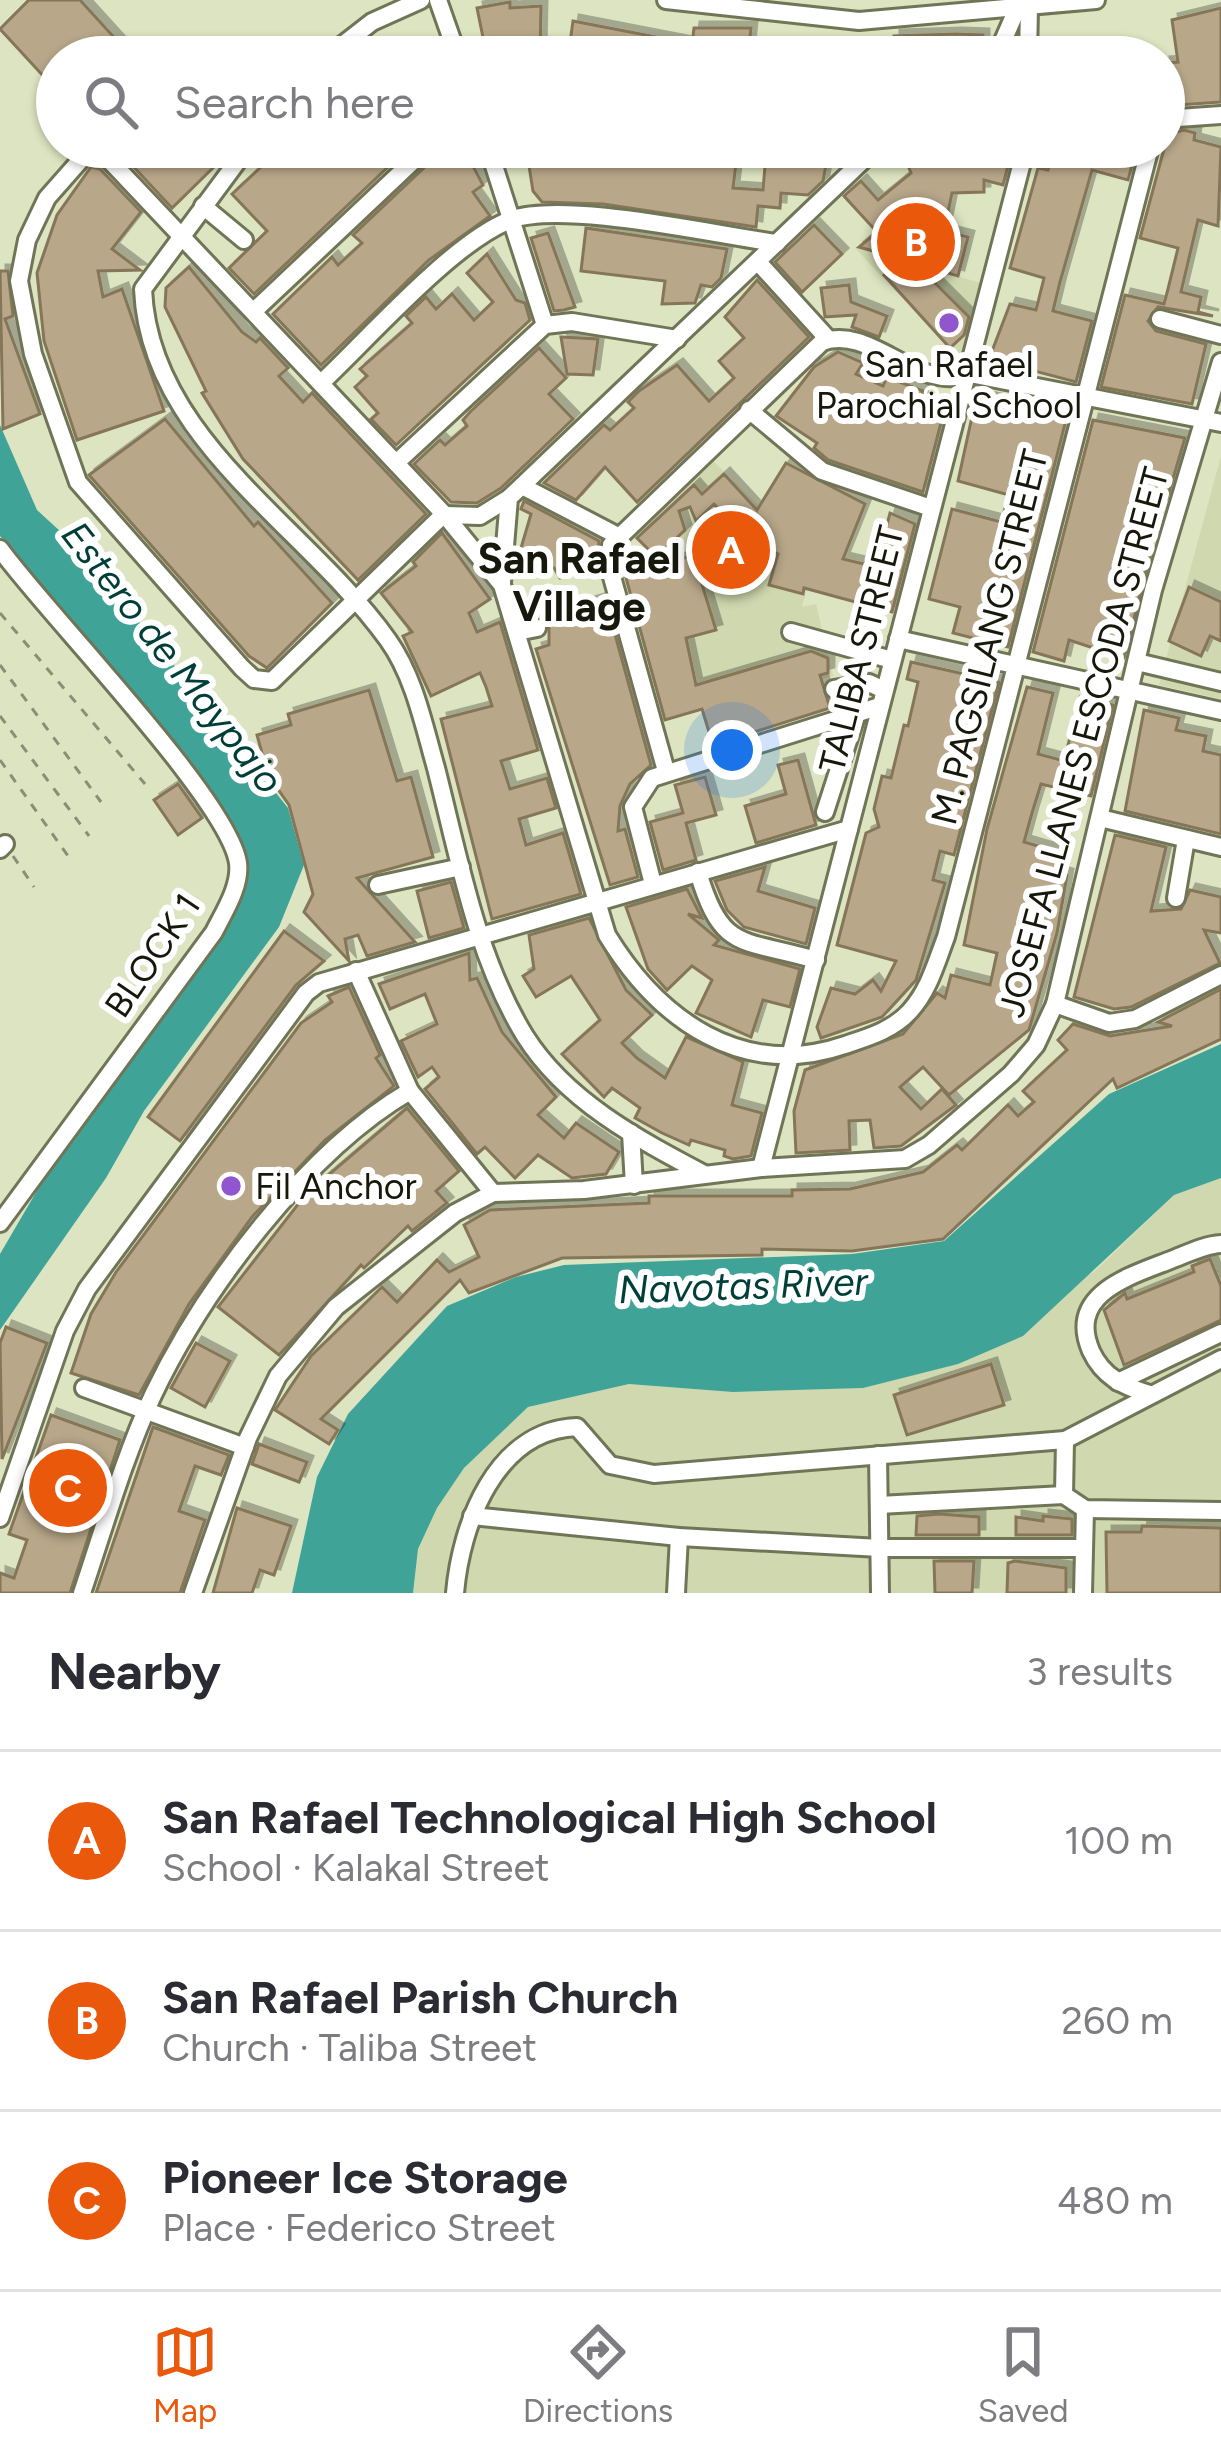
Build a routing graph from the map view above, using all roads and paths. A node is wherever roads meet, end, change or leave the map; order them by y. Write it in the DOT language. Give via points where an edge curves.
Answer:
graph roads {
  1 [pos="421,0"];
  2 [pos="437,0"];
  3 [pos="666,0"];
  4 [pos="1096,0"];
  5 [pos="991,6"];
  6 [pos="1023,8"];
  7 [pos="818,9"];
  8 [pos="353,36"];
  9 [pos="450,36"];
  10 [pos="1008,36"];
  11 [pos="1026,36"];
  12 [pos="1221,115"];
  13 [pos="1185,118"];
  14 [pos="75,168"];
  15 [pos="115,168"];
  16 [pos="232,168"];
  17 [pos="406,168"];
  18 [pos="495,168"];
  19 [pos="855,168"];
  20 [pos="1021,168"];
  21 [pos="1145,168"];
  22 [pos="203,206"];
  23 [pos="511,219"];
  24 [pos="181,235"];
  25 [pos="244,240"];
  26 [pos="777,243"];
  27 [pos="758,262"];
  28 [pos="254,311"];
  29 [pos="1160,319"];
  30 [pos="545,326"];
  31 [pos="1221,335"];
  32 [pos="677,339"];
  33 [pos="828,339"];
  34 [pos="1221,362"];
  35 [pos="970,374"];
  36 [pos="321,383"];
  37 [pos="1085,396"];
  38 [pos="749,410"];
  39 [pos="1213,421"];
  40 [pos="396,463"];
  41 [pos="516,492"];
  42 [pos="932,508"];
  43 [pos="444,514"];
  44 [pos="617,536"];
  45 [pos="0,549"];
  46 [pos="502,585"];
  47 [pos="355,599"];
  48 [pos="553,600"];
  49 [pos="0,613"];
  50 [pos="511,613"];
  51 [pos="537,628"];
  52 [pos="518,632"];
  53 [pos="791,632"];
  54 [pos="898,639"];
  55 [pos="892,660"];
  56 [pos="1137,662"];
  57 [pos="0,665"];
  58 [pos="1016,666"];
  59 [pos="1221,682"];
  60 [pos="834,689"];
  61 [pos="1131,692"];
  62 [pos="882,698"];
  63 [pos="1221,711"];
  64 [pos="857,713"];
  65 [pos="0,716"];
  66 [pos="0,760"];
  67 [pos="666,771"];
  68 [pos="146,784"];
  69 [pos="101,802"];
  70 [pos="825,812"];
  71 [pos="1100,818"];
  72 [pos="849,830"];
  73 [pos="89,836"];
  74 [pos="1186,839"];
  75 [pos="3,846"];
  76 [pos="1221,848"];
  77 [pos="68,856"];
  78 [pos="461,867"];
  79 [pos="698,872"];
  80 [pos="653,884"];
  81 [pos="378,886"];
  82 [pos="34,887"];
  83 [pos="1176,898"];
  84 [pos="597,900"];
  85 [pos="479,933"];
  86 [pos="815,960"];
  87 [pos="356,971"];
  88 [pos="1221,975"];
  89 [pos="1054,1004"];
  90 [pos="790,1058"];
  91 [pos="410,1091"];
  92 [pos="631,1133"];
  93 [pos="760,1168"];
  94 [pos="705,1174"];
  95 [pos="634,1185"];
  96 [pos="493,1193"];
  97 [pos="0,1223"];
  98 [pos="1221,1244"];
  99 [pos="1221,1334"];
  100 [pos="1221,1358"];
  101 [pos="1118,1382"];
  102 [pos="84,1388"];
  103 [pos="1149,1394"];
  104 [pos="148,1410"];
  105 [pos="1065,1440"];
  106 [pos="245,1447"];
  107 [pos="878,1455"];
  108 [pos="1064,1495"];
  109 [pos="880,1505"];
  110 [pos="1085,1509"];
  111 [pos="1221,1510"];
  112 [pos="472,1516"];
  113 [pos="0,1518"];
  114 [pos="679,1537"];
  115 [pos="880,1548"];
  116 [pos="1084,1548"];
  117 [pos="82,1593"];
  118 [pos="193,1593"];
  119 [pos="455,1593"];
  120 [pos="676,1593"];
  121 [pos="880,1593"];
  122 [pos="1083,1593"];
  1 -- 8 [label="street"];
  2 -- 9 [label="street"];
  3 -- 7 [label="street"];
  4 -- 6 [label="street"];
  5 -- 6 [label="street"];
  5 -- 7 [label="street" via="859,21"];
  6 -- 10 [label="street"];
  6 -- 11 [label="street"];
  12 -- 13 [label="street"];
  14 -- 47 [label="street" via="47,198 19,281 33,354 78,482 242,668 266,683"];
  15 -- 24 [label="street"];
  16 -- 22 [label="street"];
  17 -- 28 [label="street"];
  18 -- 23 [label="street"];
  19 -- 26 [label="street"];
  20 -- 35 [label="street, TALIBA STREET"];
  21 -- 37 [label="street, M. PAGSILANG STREET"];
  22 -- 24 [label="street"];
  22 -- 25 [label="street"];
  23 -- 26 [label="street" via="573,215"];
  23 -- 30 [label="street"];
  23 -- 36 [label="street" via="458,255"];
  24 -- 28 [label="street"];
  24 -- 47 [label="street" via="143,289 176,405"];
  26 -- 27 [label="street"];
  27 -- 32 [label="street"];
  27 -- 33 [label="street"];
  28 -- 36 [label="street"];
  29 -- 31 [label="street"];
  30 -- 32 [label="street" via="572,322"];
  30 -- 40 [label="street"];
  32 -- 41 [label="street"];
  33 -- 35 [label="street" via="935,380"];
  33 -- 38 [label="street"];
  34 -- 39 [label="street, JOSEFA LLANES ESCODA STREET"];
  35 -- 37 [label="street"];
  35 -- 42 [label="street, TALIBA STREET"];
  36 -- 40 [label="street"];
  37 -- 39 [label="street"];
  37 -- 58 [label="street, M. PAGSILANG STREET"];
  38 -- 42 [label="street" via="822,471"];
  38 -- 44 [label="street"];
  39 -- 56 [label="street, JOSEFA LLANES ESCODA STREET"];
  40 -- 43 [label="street"];
  41 -- 43 [label="street" via="480,516"];
  41 -- 44 [label="street"];
  41 -- 46 [label="street"];
  42 -- 54 [label="street, TALIBA STREET"];
  43 -- 46 [label="street"];
  43 -- 47 [label="street"];
  44 -- 67 [label="street" via="608,566"];
  45 -- 97 [label="street, BLOCK 1" via="204,800 239,866 214,932"];
  46 -- 50 [label="street"];
  47 -- 78 [label="street" via="401,661"];
  48 -- 50 [label="street"];
  49 -- 68 [label="path"];
  50 -- 52 [label="street"];
  51 -- 52 [label="street"];
  52 -- 84 [label="street"];
  53 -- 55 [label="street"];
  54 -- 55 [label="street, TALIBA STREET"];
  54 -- 58 [label="street"];
  55 -- 62 [label="street, TALIBA STREET"];
  56 -- 59 [label="street"];
  56 -- 61 [label="street, JOSEFA LLANES ESCODA STREET"];
  57 -- 69 [label="path"];
  58 -- 61 [label="street"];
  58 -- 90 [label="street, M. PAGSILANG STREET" via="925,992 892,1027"];
  60 -- 62 [label="street" via="868,683"];
  61 -- 63 [label="street"];
  61 -- 71 [label="street, JOSEFA LLANES ESCODA STREET"];
  62 -- 64 [label="street"];
  62 -- 72 [label="street, TALIBA STREET"];
  64 -- 67 [label="street"];
  64 -- 70 [label="street"];
  65 -- 73 [label="path"];
  66 -- 77 [label="path"];
  67 -- 80 [label="street" via="641,788 633,807"];
  71 -- 74 [label="street"];
  71 -- 89 [label="street, JOSEFA LLANES ESCODA STREET"];
  72 -- 79 [label="street"];
  72 -- 86 [label="street, TALIBA STREET"];
  74 -- 76 [label="street"];
  74 -- 83 [label="street"];
  75 -- 82 [label="path"];
  78 -- 81 [label="street"];
  78 -- 85 [label="street"];
  79 -- 80 [label="street"];
  79 -- 86 [label="street" via="714,923 729,935"];
  80 -- 84 [label="street"];
  84 -- 85 [label="street"];
  84 -- 90 [label="street" via="632,977 657,1003 723,1044"];
  85 -- 87 [label="street"];
  85 -- 92 [label="street" via="527,1039 590,1106"];
  86 -- 90 [label="street, TALIBA STREET"];
  87 -- 91 [label="street"];
  87 -- 113 [label="street" via="306,993 87,1288 64,1331"];
  88 -- 89 [label="street" via="1136,1019 1109,1023"];
  89 -- 93 [label="street, JOSEFA LLANES ESCODA STREET" via="1036,1045 1011,1074 905,1159"];
  90 -- 93 [label="street, TALIBA STREET"];
  91 -- 96 [label="street"];
  91 -- 104 [label="street" via="346,1138 266,1225 173,1354"];
  92 -- 94 [label="street"];
  92 -- 95 [label="street"];
  93 -- 94 [label="street, JOSEFA LLANES ESCODA STREET"];
  94 -- 95 [label="street, JOSEFA LLANES ESCODA STREET"];
  95 -- 96 [label="street, JOSEFA LLANES ESCODA STREET"];
  96 -- 106 [label="street, JOSEFA LLANES ESCODA STREET" via="336,1307 278,1376"];
  98 -- 101 [label="street" via="1124,1278 1094,1300 1085,1336"];
  99 -- 101 [label="street"];
  100 -- 103 [label="street"];
  101 -- 103 [label="street"];
  102 -- 104 [label="street"];
  103 -- 105 [label="street"];
  104 -- 106 [label="street"];
  104 -- 117 [label="street"];
  105 -- 107 [label="street"];
  105 -- 108 [label="street"];
  106 -- 118 [label="street, JOSEFA LLANES ESCODA STREET"];
  107 -- 109 [label="street"];
  107 -- 112 [label="street" via="654,1474 610,1466 578,1427 558,1428 528,1444 481,1490"];
  108 -- 109 [label="street"];
  108 -- 110 [label="street"];
  109 -- 115 [label="street"];
  110 -- 111 [label="street"];
  110 -- 116 [label="street"];
  112 -- 114 [label="street"];
  112 -- 119 [label="street"];
  114 -- 115 [label="street"];
  114 -- 120 [label="street"];
  115 -- 116 [label="street"];
  115 -- 121 [label="street"];
  116 -- 122 [label="street"];
}
